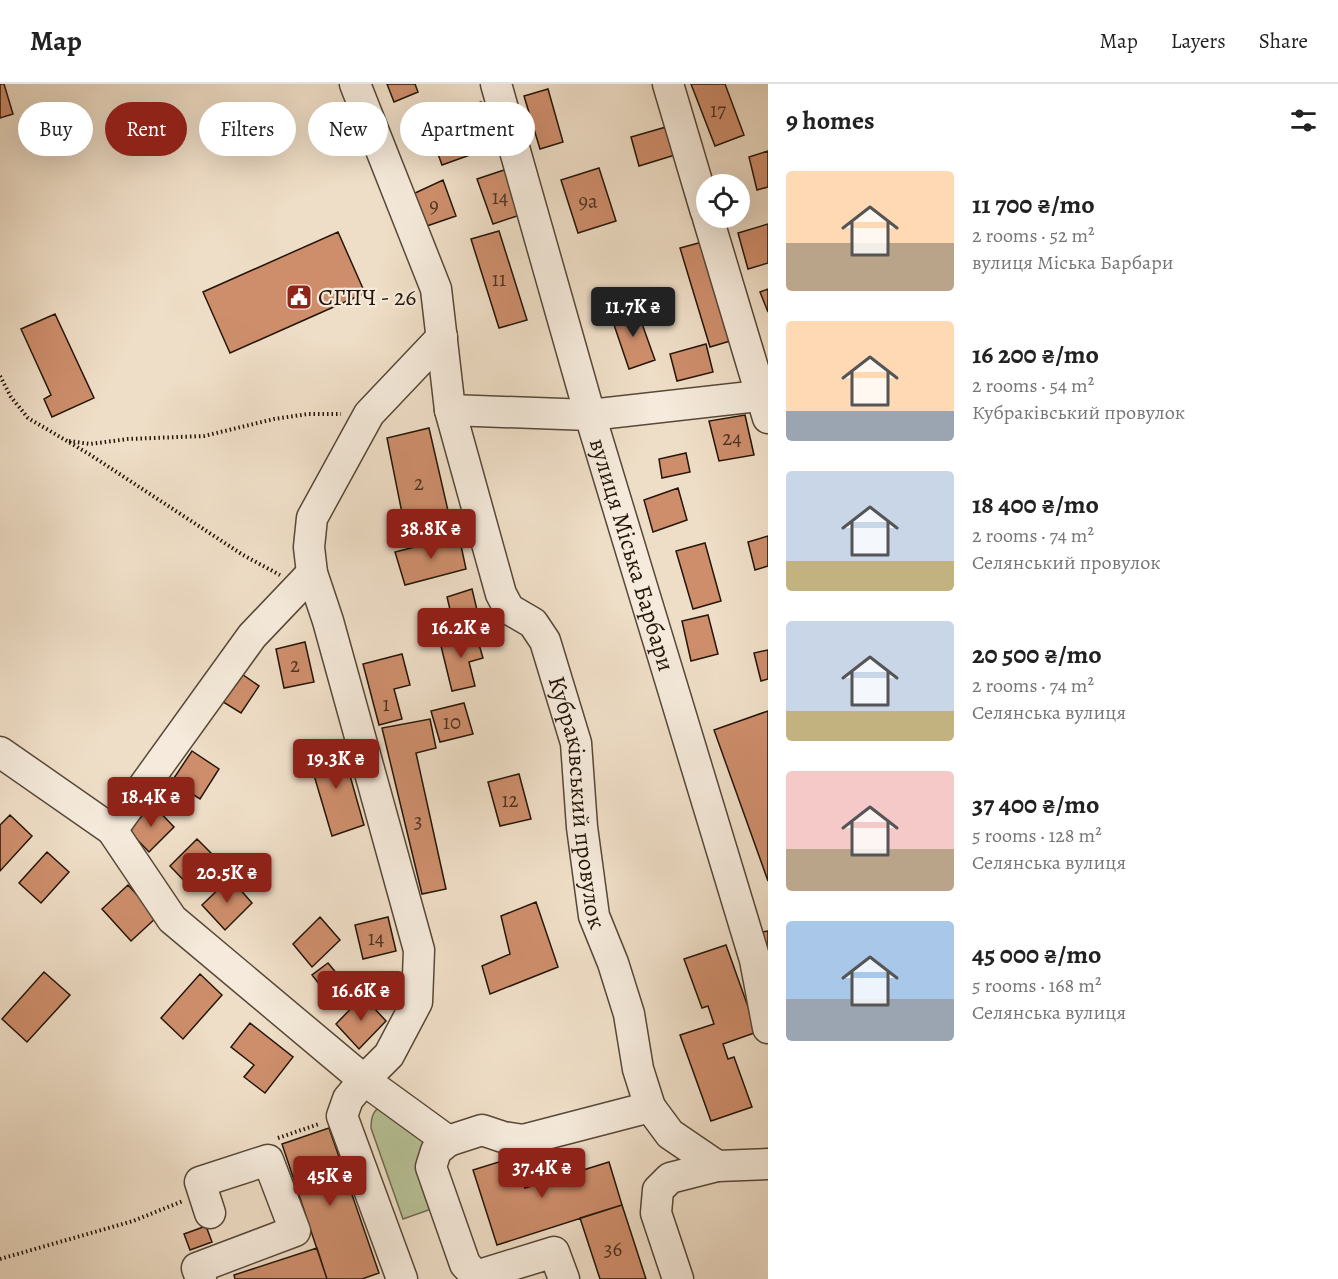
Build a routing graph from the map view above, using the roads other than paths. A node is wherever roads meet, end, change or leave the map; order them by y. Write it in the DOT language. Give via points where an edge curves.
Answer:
graph roads {
  1 [pos="355,84"];
  2 [pos="496,84"];
  3 [pos="668,84"];
  4 [pos="696,178"];
  5 [pos="711,228"];
  6 [pos="442,337"];
  7 [pos="766,403"];
  8 [pos="450,410"];
  9 [pos="590,415"];
  10 [pos="306,579"];
  11 [pos="0,752"];
  12 [pos="112,830"];
  13 [pos="768,1028"];
  14 [pos="364,1080"];
  15 [pos="650,1107"];
  16 [pos="448,1141"];
  17 [pos="768,1164"];
  18 [pos="717,1166"];
  19 [pos="207,1203"];
  20 [pos="201,1279"];
  21 [pos="402,1279"];
  22 [pos="564,1279"];
  23 [pos="678,1279"];
  1 -- 6 [label="street, Кубраківський провулок" via="436,289"];
  2 -- 9 [label="street, вулиця Міська Барбари"];
  3 -- 4 [label="street"];
  5 -- 7 [label="street"];
  6 -- 8 [label="street, Кубраківський провулок"];
  6 -- 10 [label="street" via="369,414 312,518"];
  7 -- 9 [label="street"];
  8 -- 9 [label="street"];
  8 -- 15 [label="street, Кубраківський провулок" via="501,594 509,609 533,623 545,641 576,743 594,916 629,1014 638,1069"];
  9 -- 13 [label="street, вулиця Міська Барбари" via="755,960"];
  10 -- 12 [label="street" via="252,636"];
  10 -- 14 [label="street" via="328,621 419,950 417,1002 389,1055"];
  11 -- 12 [label="street"];
  12 -- 14 [label="street" via="172,919"];
  14 -- 16 [label="street"];
  14 -- 21 [label="street" via="348,1099 342,1116"];
  15 -- 16 [label="street" via="524,1140 482,1130"];
  15 -- 18 [label="street, Кубраківський провулок" via="670,1134"];
  16 -- 22 [label="street" via="436,1151 431,1167 465,1264 476,1276 554,1252"];
  17 -- 18 [label="street"];
  18 -- 23 [label="street" via="670,1178 658,1190 656,1213"];
  19 -- 20 [label="street" via="200,1182 268,1160 295,1231 197,1268"];
}
